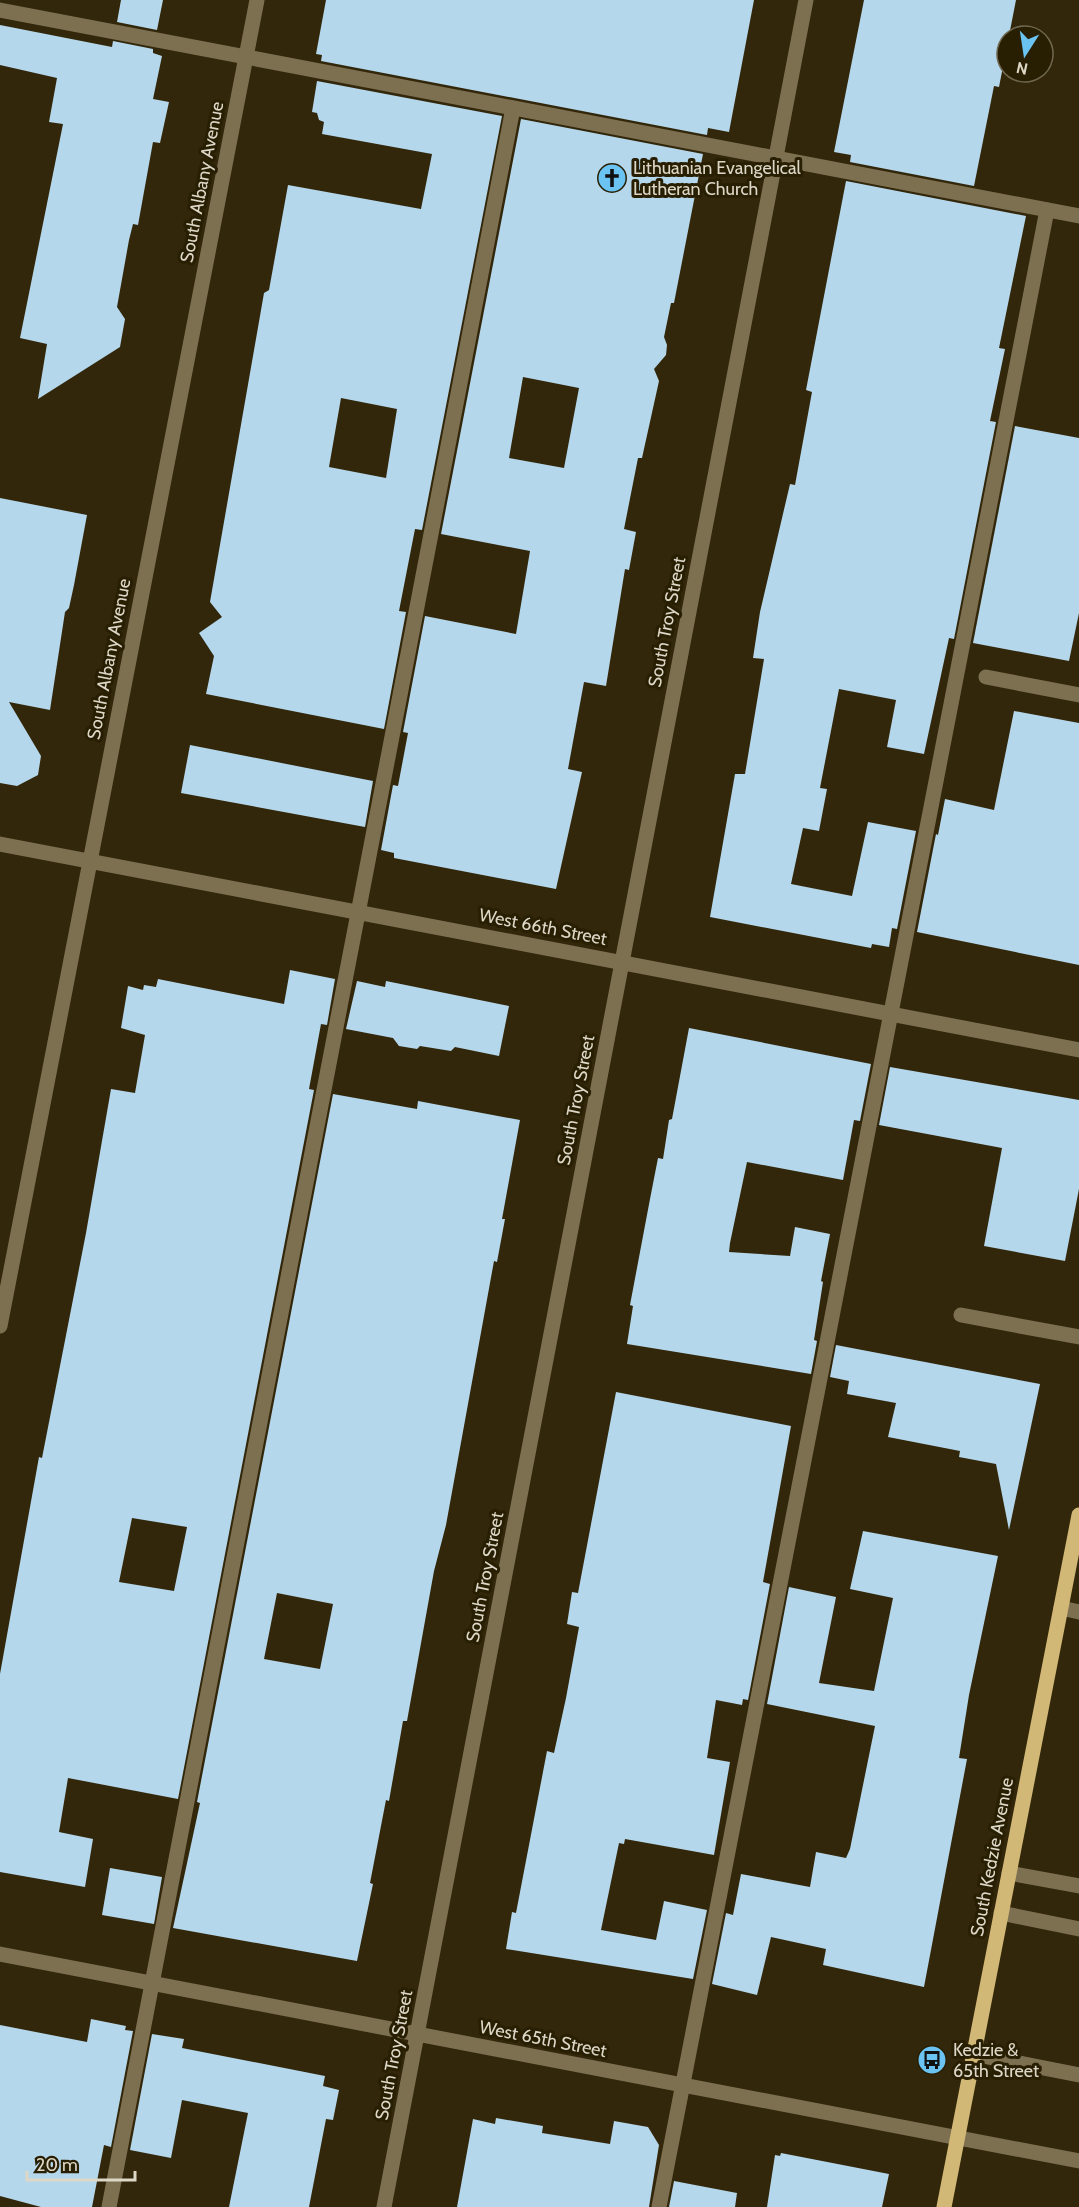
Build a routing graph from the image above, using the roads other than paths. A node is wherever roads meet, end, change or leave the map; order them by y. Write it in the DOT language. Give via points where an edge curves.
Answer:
graph roads {
  1 [pos="257,0"];
  2 [pos="806,0"];
  3 [pos="0,10"];
  4 [pos="246,57"];
  5 [pos="513,108"];
  6 [pos="776,159"];
  7 [pos="1047,210"];
  8 [pos="1079,216"];
  9 [pos="986,677"];
  10 [pos="1079,695"];
  11 [pos="0,843"];
  12 [pos="90,861"];
  13 [pos="357,912"];
  14 [pos="622,963"];
  15 [pos="891,1014"];
  16 [pos="1079,1050"];
  17 [pos="961,1315"];
  18 [pos="0,1326"];
  19 [pos="1079,1337"];
  20 [pos="1079,1515"];
  21 [pos="1060,1608"];
  22 [pos="1079,1612"];
  23 [pos="1009,1873"];
  24 [pos="1079,1886"];
  25 [pos="1001,1913"];
  26 [pos="1079,1929"];
  27 [pos="0,1954"];
  28 [pos="152,1983"];
  29 [pos="417,2034"];
  30 [pos="974,2054"];
  31 [pos="1079,2075"];
  32 [pos="682,2085"];
  33 [pos="957,2138"];
  34 [pos="1079,2162"];
  35 [pos="109,2207"];
  36 [pos="384,2207"];
  37 [pos="659,2207"];
  38 [pos="944,2207"];
  1 -- 4 [label="street, South Albany Avenue"];
  2 -- 6 [label="street, South Troy Street"];
  3 -- 4 [label="street"];
  4 -- 5 [label="street"];
  4 -- 12 [label="street, South Albany Avenue"];
  5 -- 6 [label="street"];
  5 -- 13 [label="street"];
  6 -- 7 [label="street"];
  6 -- 14 [label="street, South Troy Street"];
  7 -- 8 [label="street"];
  7 -- 15 [label="street"];
  9 -- 10 [label="street"];
  11 -- 12 [label="street, West 66th Street"];
  12 -- 13 [label="street, West 66th Street"];
  12 -- 18 [label="street, South Albany Avenue"];
  13 -- 14 [label="street, West 66th Street"];
  13 -- 28 [label="street"];
  14 -- 15 [label="street, West 66th Street"];
  14 -- 29 [label="street, South Troy Street"];
  15 -- 16 [label="street, West 66th Street"];
  15 -- 32 [label="street"];
  17 -- 19 [label="street"];
  20 -- 21 [label="main road, South Kedzie Avenue"];
  21 -- 22 [label="street"];
  21 -- 23 [label="main road, South Kedzie Avenue"];
  23 -- 24 [label="street"];
  23 -- 25 [label="main road, South Kedzie Avenue"];
  25 -- 26 [label="street"];
  25 -- 30 [label="main road, South Kedzie Avenue"];
  27 -- 28 [label="street, West 65th Street"];
  28 -- 29 [label="street, West 65th Street"];
  28 -- 35 [label="street"];
  29 -- 32 [label="street, West 65th Street"];
  29 -- 36 [label="street, South Troy Street"];
  30 -- 31 [label="street"];
  30 -- 33 [label="main road, South Kedzie Avenue"];
  32 -- 33 [label="street, West 65th Street"];
  32 -- 37 [label="street"];
  33 -- 34 [label="street, West 65th Street"];
  33 -- 38 [label="main road, South Kedzie Avenue"];
}
